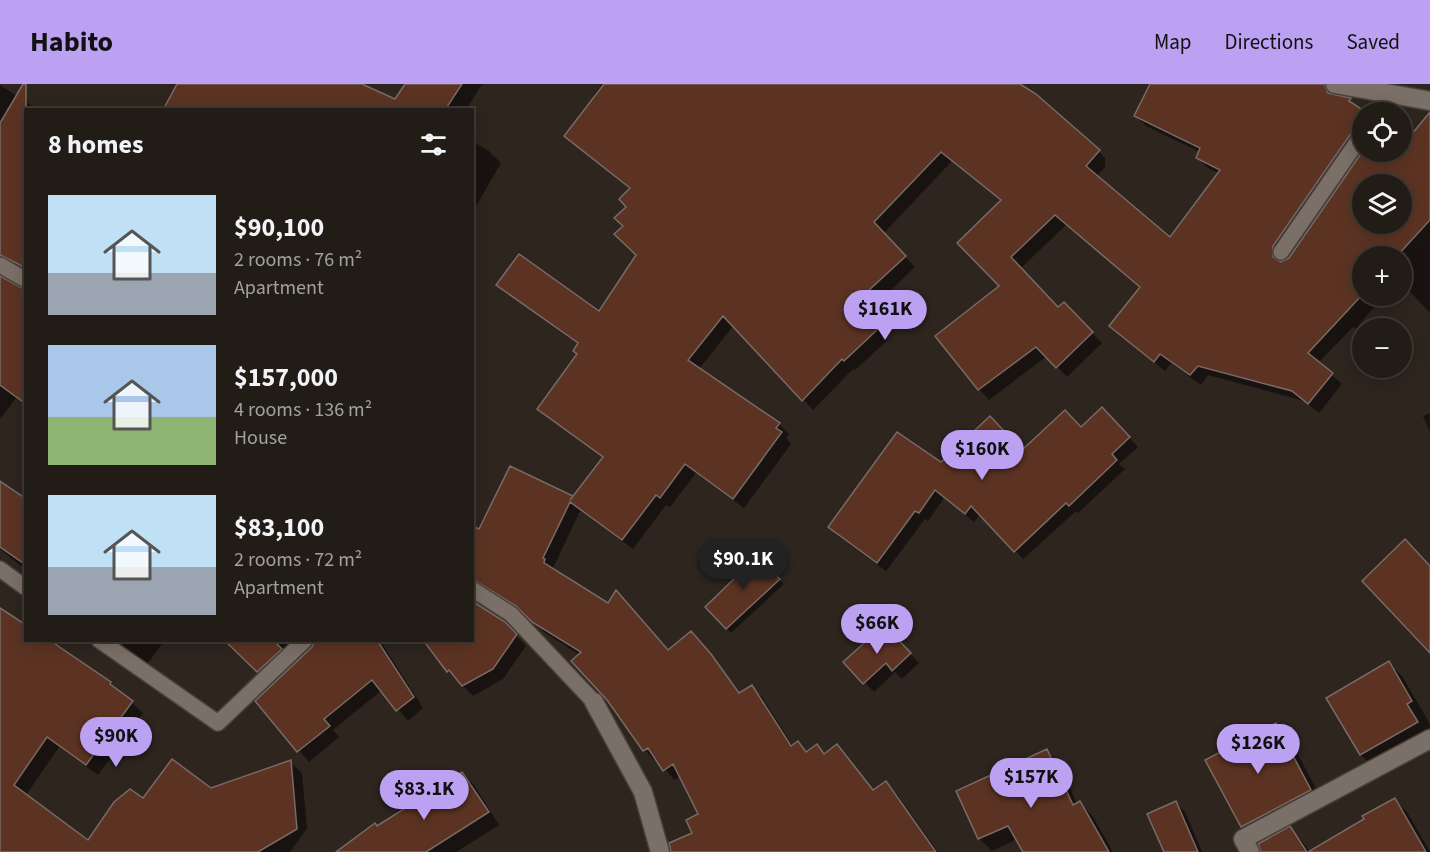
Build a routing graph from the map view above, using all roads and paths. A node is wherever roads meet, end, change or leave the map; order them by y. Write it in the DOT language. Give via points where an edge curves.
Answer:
graph roads {
  1 [pos="1335,84"];
  2 [pos="1390,94"];
  3 [pos="1430,101"];
  4 [pos="1385,102"];
  5 [pos="1352,149"];
  6 [pos="1281,252"];
  7 [pos="0,265"];
  8 [pos="24,279"];
  9 [pos="0,569"];
  10 [pos="24,587"];
  11 [pos="474,591"];
  12 [pos="102,642"];
  13 [pos="303,642"];
  14 [pos="594,702"];
  15 [pos="1430,739"];
  16 [pos="660,852"];
  17 [pos="1250,852"];
  1 -- 2 [label="street"];
  2 -- 3 [label="street"];
  2 -- 4 [label="lane"];
  5 -- 6 [label="lane"];
  7 -- 8 [label="lane"];
  9 -- 10 [label="lane"];
  11 -- 14 [label="lane" via="511,614"];
  12 -- 13 [label="lane" via="218,723"];
  14 -- 16 [label="street" via="644,792"];
  15 -- 17 [label="street" via="1243,839"];
}
